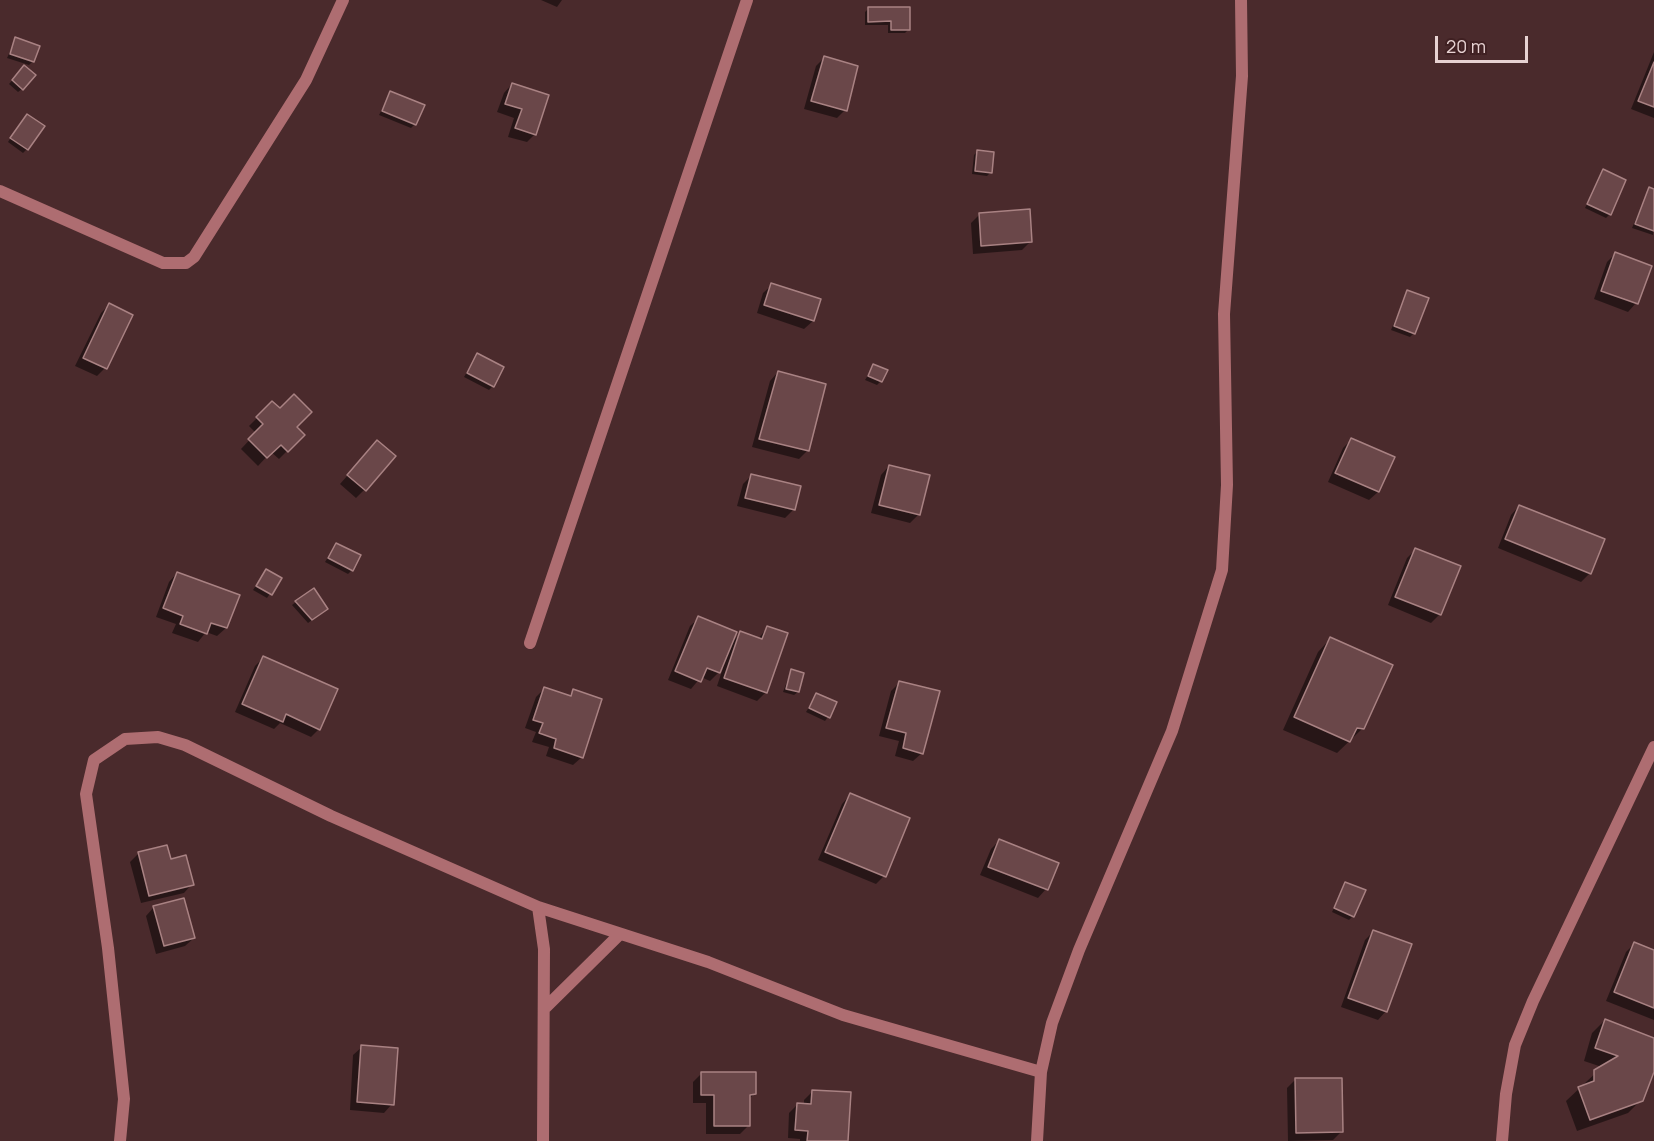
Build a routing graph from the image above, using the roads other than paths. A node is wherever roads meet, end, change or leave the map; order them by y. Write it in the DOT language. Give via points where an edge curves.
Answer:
graph roads {
  1 [pos="343,0"];
  2 [pos="747,0"];
  3 [pos="1241,0"];
  4 [pos="0,191"];
  5 [pos="530,643"];
  6 [pos="1654,747"];
  7 [pos="538,907"];
  8 [pos="620,934"];
  9 [pos="544,1009"];
  10 [pos="1041,1072"];
  11 [pos="120,1141"];
  12 [pos="543,1141"];
  13 [pos="1037,1141"];
  14 [pos="1502,1141"];
  1 -- 4 [label="street" via="306,80 194,257 186,263 164,263"];
  2 -- 5 [label="street"];
  3 -- 10 [label="street" via="1242,76 1224,314 1227,485 1222,570 1172,731 1079,950 1052,1023"];
  6 -- 14 [label="street" via="1515,1045"];
  7 -- 8 [label="street"];
  7 -- 9 [label="street" via="544,949"];
  7 -- 11 [label="street" via="331,816 185,745 158,737 125,739 94,760 86,794 124,1099"];
  8 -- 9 [label="street"];
  8 -- 10 [label="street" via="708,962 843,1015"];
  9 -- 12 [label="street"];
  10 -- 13 [label="street"];
}
